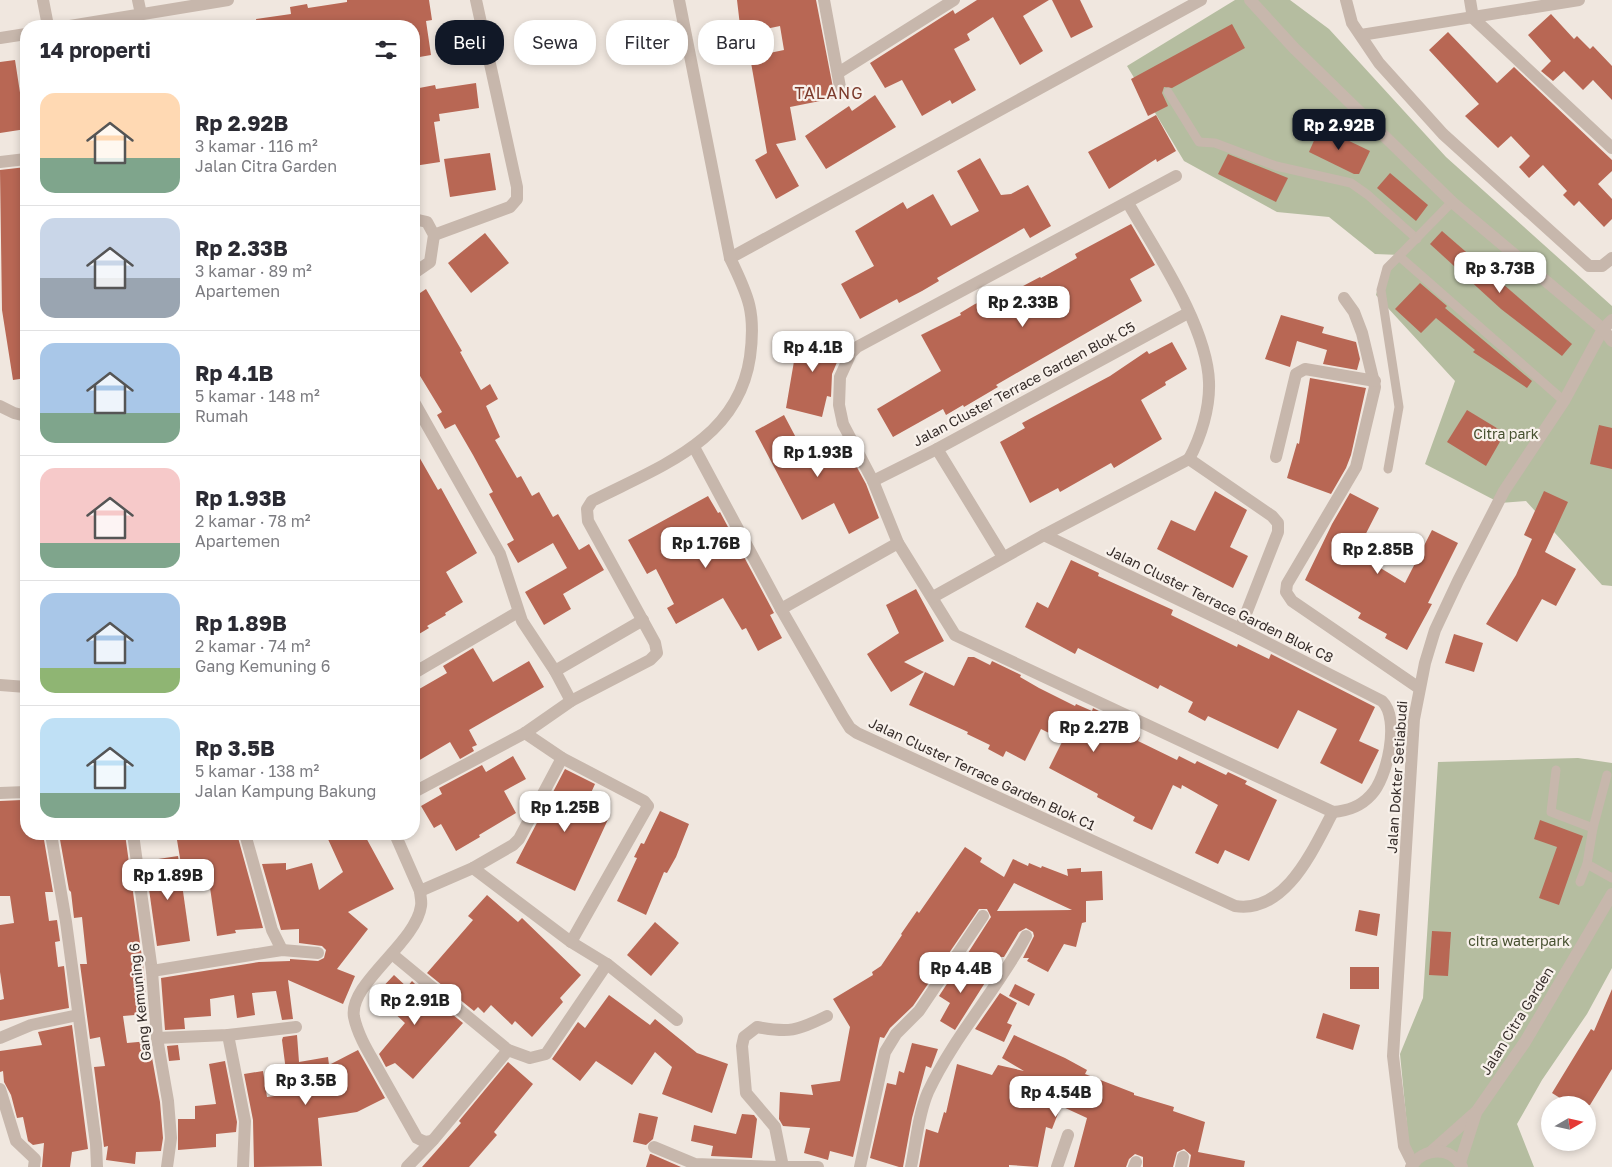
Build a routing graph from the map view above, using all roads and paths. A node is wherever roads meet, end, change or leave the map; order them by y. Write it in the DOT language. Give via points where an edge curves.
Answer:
graph roads {
  1 [pos="43,0"];
  2 [pos="138,0"];
  3 [pos="228,0"];
  4 [pos="476,0"];
  5 [pos="679,0"];
  6 [pos="824,0"];
  7 [pos="954,0"];
  8 [pos="1201,0"];
  9 [pos="1250,0"];
  10 [pos="1346,0"];
  11 [pos="1470,0"];
  12 [pos="1579,0"];
  13 [pos="934,5"];
  14 [pos="141,14"];
  15 [pos="1473,18"];
  16 [pos="47,20"];
  17 [pos="106,20"];
  18 [pos="20,35"];
  19 [pos="1361,35"];
  20 [pos="0,38"];
  21 [pos="838,73"];
  22 [pos="840,87"];
  23 [pos="1168,92"];
  24 [pos="1612,148"];
  25 [pos="20,160"];
  26 [pos="0,162"];
  27 [pos="1176,176"];
  28 [pos="1452,202"];
  29 [pos="1128,204"];
  30 [pos="420,220"];
  31 [pos="434,234"];
  32 [pos="1417,238"];
  33 [pos="1399,256"];
  34 [pos="730,258"];
  35 [pos="1612,258"];
  36 [pos="420,269"];
  37 [pos="1344,298"];
  38 [pos="1188,314"];
  39 [pos="1608,325"];
  40 [pos="1612,341"];
  41 [pos="1375,381"];
  42 [pos="1564,401"];
  43 [pos="0,407"];
  44 [pos="420,413"];
  45 [pos="20,414"];
  46 [pos="694,447"];
  47 [pos="937,449"];
  48 [pos="1276,457"];
  49 [pos="1189,459"];
  50 [pos="1388,469"];
  51 [pos="873,481"];
  52 [pos="1044,535"];
  53 [pos="898,542"];
  54 [pos="1003,557"];
  55 [pos="933,597"];
  56 [pos="781,609"];
  57 [pos="518,612"];
  58 [pos="643,620"];
  59 [pos="1240,630"];
  60 [pos="420,669"];
  61 [pos="555,671"];
  62 [pos="0,685"];
  63 [pos="20,687"];
  64 [pos="1419,688"];
  65 [pos="571,701"];
  66 [pos="525,733"];
  67 [pos="562,758"];
  68 [pos="1556,770"];
  69 [pos="1607,775"];
  70 [pos="420,789"];
  71 [pos="20,792"];
  72 [pos="0,793"];
  73 [pos="1333,812"];
  74 [pos="1593,828"];
  75 [pos="52,840"];
  76 [pos="134,840"];
  77 [pos="247,840"];
  78 [pos="398,840"];
  79 [pos="1587,864"];
  80 [pos="473,868"];
  81 [pos="1612,878"];
  82 [pos="1580,882"];
  83 [pos="420,890"];
  84 [pos="1612,894"];
  85 [pos="983,916"];
  86 [pos="1026,936"];
  87 [pos="571,942"];
  88 [pos="282,950"];
  89 [pos="318,953"];
  90 [pos="392,954"];
  91 [pos="607,964"];
  92 [pos="152,971"];
  93 [pos="78,1016"];
  94 [pos="827,1016"];
  95 [pos="676,1020"];
  96 [pos="296,1027"];
  97 [pos="228,1035"];
  98 [pos="0,1038"];
  99 [pos="157,1038"];
  100 [pos="508,1050"];
  101 [pos="0,1089"];
  102 [pos="1476,1111"];
  103 [pos="1068,1135"];
  104 [pos="432,1141"];
  105 [pos="654,1147"];
  106 [pos="1432,1151"];
  107 [pos="694,1165"];
  108 [pos="1412,1165"];
  109 [pos="1461,1165"];
  110 [pos="34,1167"];
  111 [pos="96,1167"];
  112 [pos="167,1167"];
  113 [pos="243,1167"];
  114 [pos="407,1167"];
  115 [pos="778,1167"];
  116 [pos="784,1167"];
  117 [pos="818,1167"];
  118 [pos="860,1167"];
  119 [pos="911,1167"];
  120 [pos="1057,1167"];
  1 -- 16 [label="street"];
  2 -- 14 [label="street"];
  3 -- 14 [label="street"];
  4 -- 31 [label="street" via="517,199 510,207"];
  5 -- 34 [label="street"];
  6 -- 21 [label="street"];
  7 -- 13 [label="street"];
  8 -- 34 [label="street"];
  9 -- 28 [label="street" via="1294,48"];
  10 -- 19 [label="street" via="1352,24"];
  11 -- 15 [label="street"];
  12 -- 15 [label="street"];
  13 -- 21 [label="street"];
  14 -- 17 [label="street"];
  15 -- 19 [label="street"];
  15 -- 24 [label="street"];
  18 -- 20 [label="street"];
  19 -- 35 [label="street" via="1378,63 1443,134 1588,266 1602,266"];
  21 -- 22 [label="street"];
  23 -- 32 [label="lane" via="1199,142 1215,143 1276,166 1351,183"];
  25 -- 26 [label="street"];
  27 -- 29 [label="street"];
  28 -- 32 [label="lane"];
  28 -- 39 [label="street"];
  29 -- 38 [label="street"];
  29 -- 51 [label="street" via="851,353 840,377 840,414"];
  30 -- 31 [label="street" via="427,222"];
  31 -- 36 [label="street" via="430,262"];
  32 -- 33 [label="lane"];
  33 -- 42 [label="lane"];
  33 -- 50 [label="lane" via="1387,268 1381,290 1399,407"];
  34 -- 46 [label="street" via="748,294 752,315 747,371 732,409 716,429"];
  37 -- 41 [label="street" via="1362,333"];
  38 -- 47 [label="street, Jalan Cluster Terrace Garden Blok C5"];
  38 -- 49 [label="street" via="1201,342 1210,382 1208,407"];
  39 -- 40 [label="street"];
  39 -- 42 [label="street, Jalan Dokter Setiabudi"];
  41 -- 48 [label="street" via="1299,370"];
  41 -- 64 [label="street" via="1368,426 1356,467 1296,565 1286,592 1292,601"];
  42 -- 64 [label="street, Jalan Dokter Setiabudi" via="1504,491 1458,581 1435,630"];
  43 -- 45 [label="street"];
  44 -- 57 [label="street" via="500,554"];
  46 -- 56 [label="street, Jalan Cluster Terrace Garden Blok C1"];
  46 -- 58 [label="street" via="592,501 587,509 588,521"];
  47 -- 51 [label="street, Jalan Cluster Terrace Garden Blok C5"];
  47 -- 54 [label="street"];
  49 -- 52 [label="street"];
  49 -- 59 [label="street" via="1278,523 1278,532"];
  51 -- 53 [label="street"];
  52 -- 54 [label="street"];
  52 -- 59 [label="street, Jalan Cluster Terrace Garden Blok C8"];
  53 -- 55 [label="street"];
  53 -- 56 [label="street"];
  54 -- 55 [label="street"];
  55 -- 73 [label="street" via="950,630 960,638"];
  56 -- 73 [label="street, Jalan Cluster Terrace Garden Blok C1" via="843,717 857,733 1234,906 1256,905 1281,892 1292,881"];
  57 -- 60 [label="street"];
  57 -- 61 [label="street"];
  58 -- 61 [label="street"];
  58 -- 65 [label="street" via="657,647 654,656"];
  59 -- 73 [label="street, Jalan Cluster Terrace Garden Blok C8" via="1382,701 1388,709 1391,720 1386,770 1378,787 1357,806"];
  61 -- 65 [label="street"];
  62 -- 63 [label="street"];
  64 -- 108 [label="street, Jalan Dokter Setiabudi" via="1414,719 1393,1056 1404,1146"];
  65 -- 66 [label="street"];
  66 -- 67 [label="street"];
  66 -- 70 [label="street"];
  67 -- 80 [label="street" via="519,839"];
  67 -- 87 [label="street" via="644,800 647,809"];
  68 -- 74 [label="lane" via="1551,812"];
  69 -- 74 [label="lane"];
  71 -- 72 [label="street"];
  74 -- 79 [label="lane"];
  75 -- 93 [label="street"];
  76 -- 92 [label="street, Gang Kemuning 6"];
  77 -- 88 [label="street" via="272,930"];
  78 -- 83 [label="street"];
  79 -- 81 [label="lane"];
  79 -- 82 [label="lane"];
  80 -- 83 [label="street"];
  80 -- 87 [label="street"];
  83 -- 90 [label="street" via="421,905 416,922"];
  84 -- 102 [label="street, Jalan Citra Garden" via="1525,1042"];
  85 -- 118 [label="street" via="919,1011 896,1034 886,1052"];
  86 -- 119 [label="street" via="998,984 955,1043 927,1094"];
  87 -- 91 [label="street"];
  88 -- 89 [label="street"];
  88 -- 92 [label="street"];
  90 -- 100 [label="street"];
  90 -- 104 [label="street" via="357,998 354,1015 363,1042 417,1138"];
  91 -- 95 [label="street"];
  91 -- 100 [label="street" via="546,1054 530,1058"];
  92 -- 99 [label="street, Gang Kemuning 6"];
  93 -- 98 [label="street" via="32,1025"];
  93 -- 111 [label="street" via="96,1144"];
  94 -- 116 [label="street" via="795,1030 781,1032 757,1028 744,1037 746,1093 775,1127"];
  96 -- 97 [label="street"];
  97 -- 99 [label="street"];
  97 -- 113 [label="street" via="245,1121"];
  99 -- 112 [label="street, Gang Kemuning 6" via="169,1120"];
  100 -- 104 [label="street"];
  101 -- 110 [label="street" via="16,1141 35,1159"];
  102 -- 106 [label="street, Jalan Citra Garden"];
  102 -- 109 [label="street, Jalan Citra Garden"];
  103 -- 120 [label="street"];
  104 -- 114 [label="street"];
  105 -- 107 [label="street"];
  106 -- 108 [label="street, Jalan Citra Garden"];
  106 -- 109 [label="street" via="1447,1153"];
  107 -- 115 [label="street"];
  116 -- 117 [label="street"];
}
